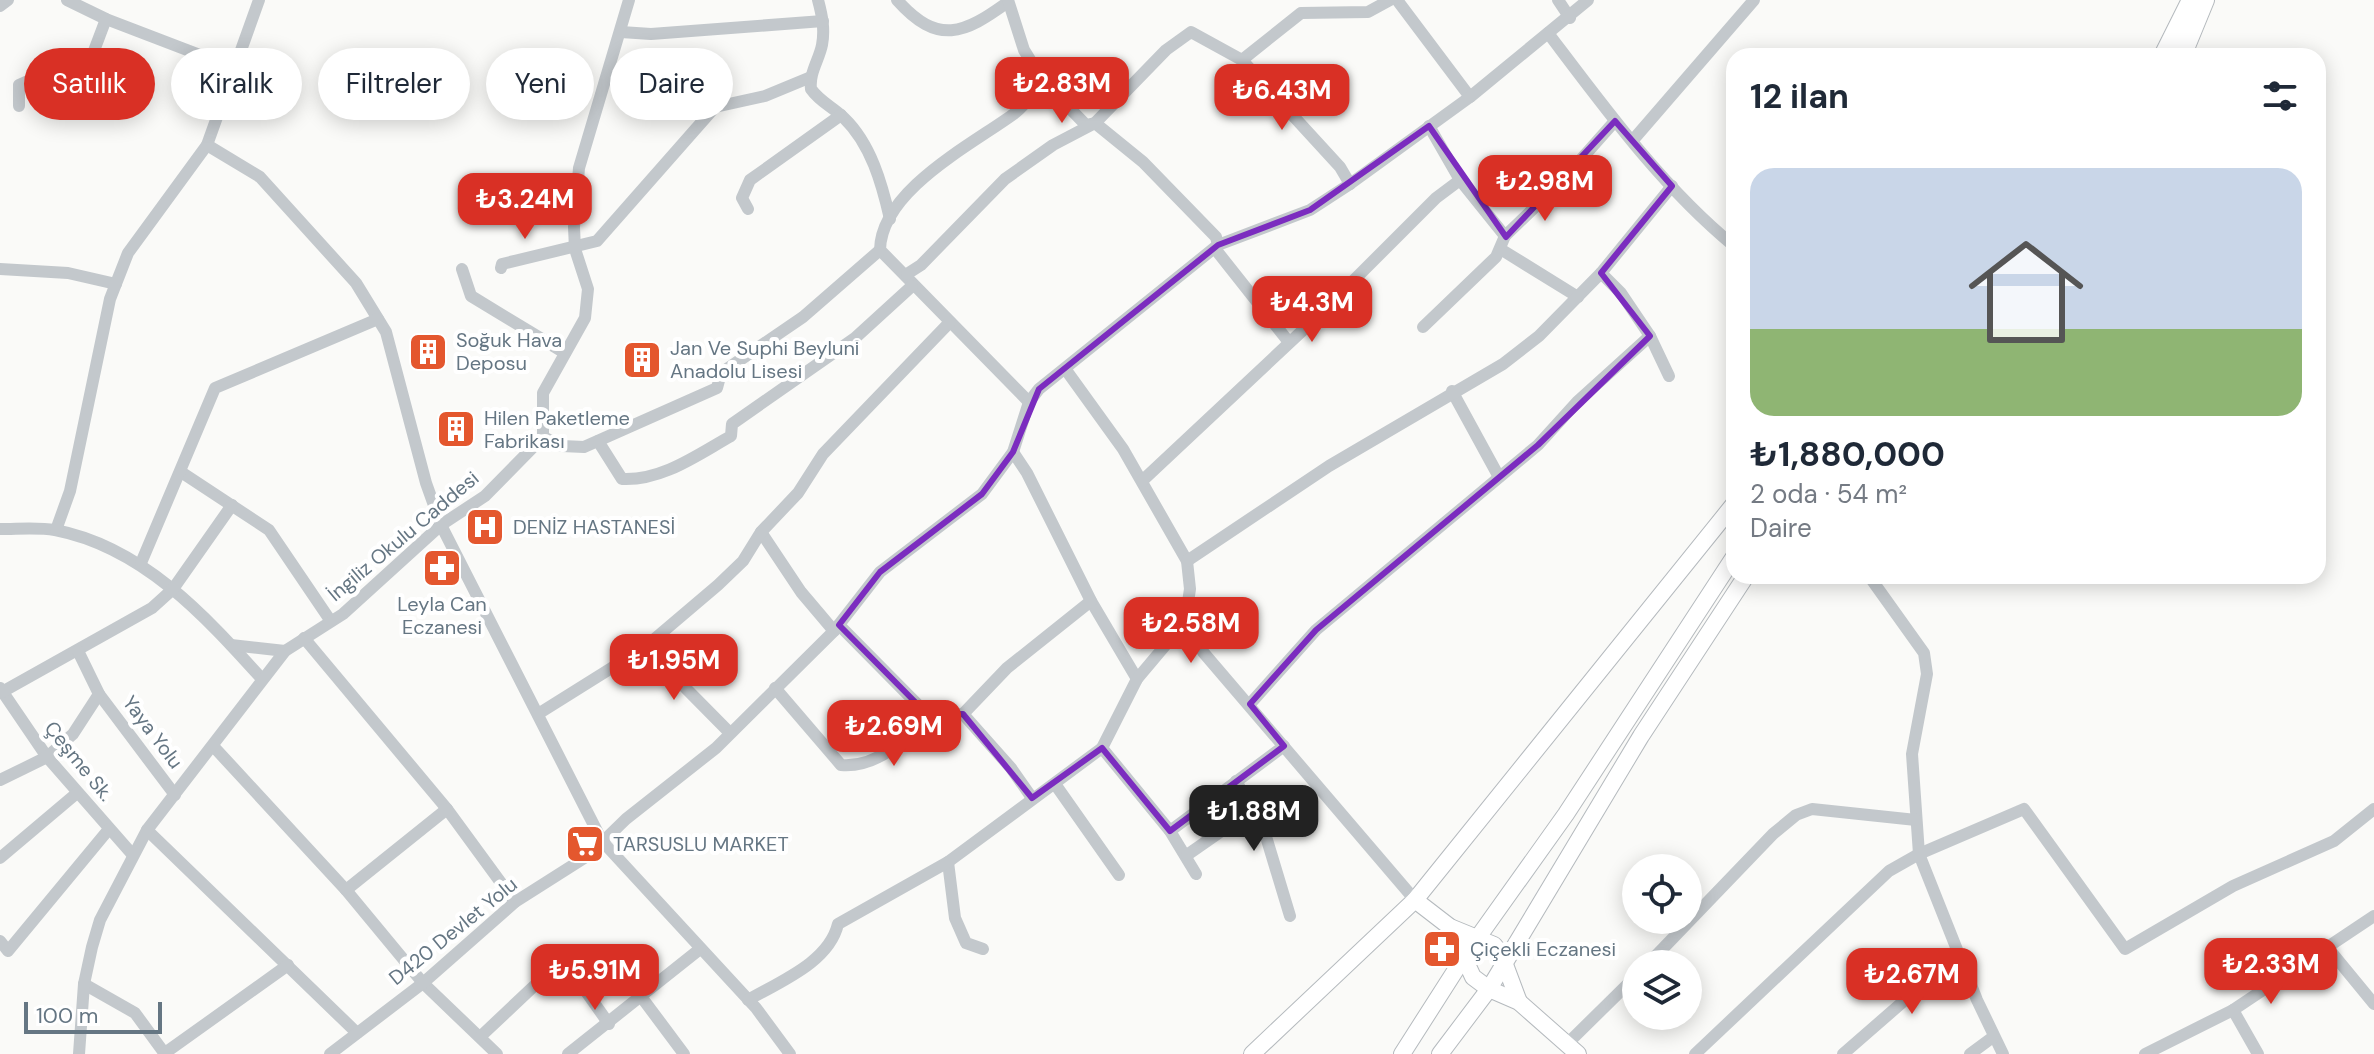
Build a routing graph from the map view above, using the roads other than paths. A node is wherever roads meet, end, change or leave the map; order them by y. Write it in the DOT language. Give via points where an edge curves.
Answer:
graph roads {
  1 [pos="8,0"];
  2 [pos="67,0"];
  3 [pos="259,0"];
  4 [pos="629,0"];
  5 [pos="818,0"];
  6 [pos="897,0"];
  7 [pos="1390,0"];
  8 [pos="1397,0"];
  9 [pos="1558,0"];
  10 [pos="1588,0"];
  11 [pos="1754,0"];
  12 [pos="2191,0"];
  13 [pos="2205,0"];
  14 [pos="1008,1"];
  15 [pos="0,6"];
  16 [pos="1570,18"];
  17 [pos="106,19"];
  18 [pos="823,21"];
  19 [pos="621,32"];
  20 [pos="1548,33"];
  21 [pos="182,48"];
  22 [pos="241,48"];
  23 [pos="2167,48"];
  24 [pos="2185,48"];
  25 [pos="1242,60"];
  26 [pos="811,77"];
  27 [pos="1043,81"];
  28 [pos="1470,97"];
  29 [pos="19,106"];
  30 [pos="841,115"];
  31 [pos="216,120"];
  32 [pos="1615,121"];
  33 [pos="1095,123"];
  34 [pos="1429,126"];
  35 [pos="1633,140"];
  36 [pos="207,145"];
  37 [pos="1460,180"];
  38 [pos="1350,184"];
  39 [pos="1672,186"];
  40 [pos="748,209"];
  41 [pos="890,219"];
  42 [pos="1505,236"];
  43 [pos="1726,238"];
  44 [pos="1217,247"];
  45 [pos="575,249"];
  46 [pos="880,250"];
  47 [pos="1502,250"];
  48 [pos="501,268"];
  49 [pos="0,269"];
  50 [pos="462,269"];
  51 [pos="1601,273"];
  52 [pos="909,280"];
  53 [pos="116,284"];
  54 [pos="1578,297"];
  55 [pos="378,319"];
  56 [pos="950,322"];
  57 [pos="1423,327"];
  58 [pos="1650,336"];
  59 [pos="1288,341"];
  60 [pos="565,353"];
  61 [pos="1066,370"];
  62 [pos="1669,376"];
  63 [pos="1452,391"];
  64 [pos="1029,402"];
  65 [pos="543,437"];
  66 [pos="598,441"];
  67 [pos="1013,452"];
  68 [pos="181,472"];
  69 [pos="1499,477"];
  70 [pos="1142,481"];
  71 [pos="232,505"];
  72 [pos="1726,514"];
  73 [pos="441,525"];
  74 [pos="0,529"];
  75 [pos="56,530"];
  76 [pos="761,532"];
  77 [pos="1187,561"];
  78 [pos="141,563"];
  79 [pos="1726,569"];
  80 [pos="1741,584"];
  81 [pos="1875,584"];
  82 [pos="173,589"];
  83 [pos="1091,601"];
  84 [pos="330,620"];
  85 [pos="1185,622"];
  86 [pos="836,628"];
  87 [pos="304,638"];
  88 [pos="231,645"];
  89 [pos="645,647"];
  90 [pos="78,651"];
  91 [pos="285,651"];
  92 [pos="262,679"];
  93 [pos="1137,679"];
  94 [pos="775,688"];
  95 [pos="1,690"];
  96 [pos="99,694"];
  97 [pos="1250,704"];
  98 [pos="538,714"];
  99 [pos="963,714"];
  100 [pos="928,715"];
  101 [pos="729,732"];
  102 [pos="1284,746"];
  103 [pos="214,747"];
  104 [pos="1102,748"];
  105 [pos="47,757"];
  106 [pos="0,780"];
  107 [pos="1236,781"];
  108 [pos="1055,784"];
  109 [pos="77,793"];
  110 [pos="175,795"];
  111 [pos="1032,798"];
  112 [pos="447,809"];
  113 [pos="1253,809"];
  114 [pos="2374,809"];
  115 [pos="1916,820"];
  116 [pos="109,829"];
  117 [pos="147,830"];
  118 [pos="1170,831"];
  119 [pos="602,841"];
  120 [pos="132,854"];
  121 [pos="1919,854"];
  122 [pos="1187,855"];
  123 [pos="0,858"];
  124 [pos="948,862"];
  125 [pos="1196,874"];
  126 [pos="1119,875"];
  127 [pos="346,890"];
  128 [pos="1415,900"];
  129 [pos="515,902"];
  130 [pos="1290,916"];
  131 [pos="2374,916"];
  132 [pos="1450,927"];
  133 [pos="1478,937"];
  134 [pos="0,941"];
  135 [pos="2328,948"];
  136 [pos="700,949"];
  137 [pos="983,949"];
  138 [pos="1661,950"];
  139 [pos="1959,953"];
  140 [pos="1464,957"];
  141 [pos="563,959"];
  142 [pos="288,965"];
  143 [pos="1505,965"];
  144 [pos="423,983"];
  145 [pos="84,984"];
  146 [pos="1489,989"];
  147 [pos="1622,992"];
  148 [pos="644,996"];
  149 [pos="748,1000"];
  150 [pos="1519,1002"];
  151 [pos="2374,1004"];
  152 [pos="2233,1010"];
  153 [pos="609,1024"];
  154 [pos="357,1033"];
  155 [pos="480,1037"];
  156 [pos="1993,1037"];
  157 [pos="1573,1049"];
  158 [pos="76,1053"];
  159 [pos="165,1054"];
  160 [pos="330,1054"];
  161 [pos="497,1054"];
  162 [pos="568,1054"];
  163 [pos="684,1054"];
  164 [pos="790,1054"];
  165 [pos="1252,1054"];
  166 [pos="1402,1054"];
  167 [pos="1440,1054"];
  168 [pos="1695,1054"];
  169 [pos="1843,1054"];
  170 [pos="1970,1054"];
  171 [pos="2003,1054"];
  172 [pos="2145,1054"];
  173 [pos="2258,1054"];
  1 -- 15 [label="street"];
  2 -- 17 [label="street"];
  3 -- 22 [label="street"];
  4 -- 19 [label="street"];
  5 -- 18 [label="street"];
  6 -- 14 [label="street" via="933,30 956,31 973,27"];
  7 -- 25 [label="street" via="1368,12 1301,13"];
  8 -- 28 [label="street"];
  9 -- 16 [label="street"];
  10 -- 16 [label="street"];
  11 -- 35 [label="street"];
  12 -- 23 [label="highway"];
  13 -- 24 [label="highway"];
  14 -- 27 [label="street" via="1024,50"];
  16 -- 20 [label="street"];
  17 -- 21 [label="street"];
  17 -- 29 [label="street" via="78,93 28,81 19,85"];
  18 -- 19 [label="street"];
  18 -- 26 [label="street" via="822,48"];
  19 -- 45 [label="street" via="579,168"];
  20 -- 28 [label="street"];
  20 -- 32 [label="street"];
  25 -- 33 [label="street" via="1191,32 1166,50"];
  25 -- 38 [label="street"];
  26 -- 30 [label="street" via="817,98"];
  26 -- 45 [label="street" via="765,96 715,107 597,241"];
  27 -- 33 [label="street" via="1086,125"];
  27 -- 41 [label="street" via="1017,111 918,180"];
  28 -- 34 [label="street"];
  30 -- 40 [label="street" via="750,180 742,198"];
  30 -- 41 [label="street" via="879,173"];
  31 -- 36 [label="street"];
  32 -- 35 [label="street"];
  32 -- 42 [label="street"];
  33 -- 44 [label="street" via="1143,162 1216,237"];
  33 -- 52 [label="street" via="1015,170"];
  34 -- 37 [label="street"];
  34 -- 38 [label="street"];
  35 -- 39 [label="street"];
  36 -- 53 [label="street" via="128,253"];
  36 -- 55 [label="street" via="260,177 356,283"];
  37 -- 42 [label="street"];
  37 -- 59 [label="street"];
  38 -- 44 [label="street" via="1310,210"];
  39 -- 43 [label="street"];
  39 -- 51 [label="street"];
  41 -- 46 [label="street"];
  42 -- 47 [label="street"];
  44 -- 59 [label="street"];
  44 -- 61 [label="street"];
  45 -- 48 [label="street"];
  45 -- 60 [label="street" via="588,289 585,318"];
  46 -- 52 [label="street"];
  46 -- 66 [label="street" via="803,317 721,373 717,388"];
  47 -- 54 [label="street"];
  47 -- 57 [label="street"];
  49 -- 53 [label="street" via="68,273"];
  50 -- 60 [label="street" via="471,296"];
  51 -- 54 [label="street"];
  51 -- 58 [label="street"];
  52 -- 56 [label="street"];
  52 -- 66 [label="street" via="855,338 732,424 731,436 677,467 643,480 622,479"];
  53 -- 75 [label="street" via="70,491"];
  54 -- 63 [label="street" via="1503,364"];
  55 -- 68 [label="street" via="215,388"];
  55 -- 73 [label="street"];
  56 -- 64 [label="street"];
  56 -- 76 [label="street" via="823,454 798,493"];
  58 -- 62 [label="street"];
  58 -- 69 [label="street"];
  59 -- 70 [label="street"];
  60 -- 65 [label="street" via="543,393"];
  61 -- 64 [label="street"];
  61 -- 70 [label="street"];
  63 -- 69 [label="street"];
  63 -- 77 [label="street"];
  64 -- 67 [label="street, D420 Devlet Yolu"];
  65 -- 66 [label="street" via="562,446 584,447"];
  65 -- 73 [label="street, İngiliz Okulu Caddesi" via="479,501"];
  67 -- 83 [label="street"];
  67 -- 86 [label="street, D420 Devlet Yolu" via="982,494 880,572"];
  68 -- 71 [label="street"];
  68 -- 78 [label="street"];
  69 -- 97 [label="street" via="1327,620"];
  70 -- 77 [label="street"];
  71 -- 82 [label="street"];
  71 -- 84 [label="street" via="269,530"];
  72 -- 128 [label="main road"];
  73 -- 84 [label="street, İngiliz Okulu Caddesi"];
  73 -- 98 [label="street"];
  74 -- 75 [label="street"];
  75 -- 78 [label="street"];
  76 -- 86 [label="street" via="801,592"];
  76 -- 89 [label="street" via="743,561"];
  77 -- 85 [label="street"];
  78 -- 82 [label="street"];
  79 -- 133 [label="main road" via="1566,814"];
  80 -- 143 [label="main road" via="1641,736"];
  81 -- 115 [label="street" via="1924,653 1927,674 1912,754"];
  82 -- 88 [label="street"];
  82 -- 90 [label="street" via="152,608"];
  83 -- 93 [label="street"];
  83 -- 99 [label="street" via="1007,668"];
  84 -- 87 [label="street, İngiliz Okulu Caddesi"];
  85 -- 93 [label="street"];
  85 -- 97 [label="street" via="1203,652"];
  86 -- 94 [label="street, D420 Devlet Yolu"];
  86 -- 100 [label="street"];
  87 -- 91 [label="street, İngiliz Okulu Caddesi"];
  87 -- 112 [label="street"];
  88 -- 91 [label="street"];
  88 -- 92 [label="street"];
  89 -- 98 [label="street"];
  89 -- 101 [label="street"];
  90 -- 95 [label="street"];
  90 -- 96 [label="street, Yaya Yolu"];
  91 -- 92 [label="street, İngiliz Okulu Caddesi"];
  92 -- 103 [label="street, İngiliz Okulu Caddesi"];
  93 -- 104 [label="street"];
  94 -- 100 [label="street" via="841,765 880,756 911,735"];
  94 -- 101 [label="street, D420 Devlet Yolu"];
  95 -- 105 [label="street, Çeşme Sk."];
  96 -- 105 [label="street" via="73,734"];
  96 -- 110 [label="street, Yaya Yolu"];
  97 -- 102 [label="street"];
  98 -- 119 [label="street"];
  99 -- 100 [label="street"];
  99 -- 111 [label="street"];
  101 -- 119 [label="street, D420 Devlet Yolu"];
  102 -- 107 [label="street"];
  102 -- 128 [label="street"];
  103 -- 110 [label="street, İngiliz Okulu Caddesi"];
  103 -- 127 [label="street"];
  104 -- 108 [label="street"];
  104 -- 118 [label="street"];
  105 -- 106 [label="street"];
  105 -- 109 [label="street, Çeşme Sk."];
  107 -- 113 [label="street"];
  107 -- 118 [label="street"];
  108 -- 111 [label="street"];
  108 -- 126 [label="street"];
  109 -- 116 [label="street, Çeşme Sk."];
  109 -- 123 [label="street"];
  110 -- 117 [label="street, İngiliz Okulu Caddesi"];
  111 -- 124 [label="street"];
  112 -- 127 [label="street"];
  112 -- 129 [label="street"];
  113 -- 122 [label="street"];
  113 -- 130 [label="street" via="1271,848"];
  114 -- 121 [label="street" via="2334,841 2233,886 2125,949 2024,809"];
  115 -- 121 [label="street"];
  115 -- 138 [label="street" via="1812,809 1796,815"];
  116 -- 120 [label="street, Çeşme Sk."];
  116 -- 134 [label="street" via="8,951"];
  117 -- 120 [label="street, İngiliz Okulu Caddesi"];
  117 -- 142 [label="street"];
  118 -- 122 [label="street"];
  119 -- 129 [label="street, D420 Devlet Yolu"];
  119 -- 136 [label="street"];
  120 -- 145 [label="street, İngiliz Okulu Caddesi" via="100,920"];
  121 -- 139 [label="street"];
  121 -- 168 [label="street" via="1889,871"];
  122 -- 125 [label="street"];
  124 -- 137 [label="street" via="955,918 966,943"];
  124 -- 149 [label="street" via="838,924 834,941 803,968"];
  127 -- 144 [label="street"];
  128 -- 132 [label="main road"];
  128 -- 165 [label="main road"];
  129 -- 144 [label="street, D420 Devlet Yolu"];
  131 -- 135 [label="street"];
  132 -- 133 [label="main road"];
  132 -- 140 [label="main road"];
  133 -- 140 [label="main road"];
  133 -- 143 [label="main road" via="1498,949"];
  135 -- 151 [label="street"];
  135 -- 152 [label="street"];
  136 -- 148 [label="street"];
  136 -- 149 [label="street"];
  139 -- 156 [label="street"];
  139 -- 169 [label="street"];
  140 -- 146 [label="main road" via="1473,977"];
  140 -- 166 [label="main road"];
  141 -- 148 [label="street" via="589,952 613,959"];
  141 -- 153 [label="street"];
  141 -- 155 [label="street"];
  142 -- 154 [label="street"];
  142 -- 159 [label="street"];
  143 -- 146 [label="main road"];
  143 -- 150 [label="main road"];
  144 -- 154 [label="street, D420 Devlet Yolu"];
  144 -- 155 [label="street"];
  145 -- 158 [label="street, İngiliz Okulu Caddesi"];
  145 -- 159 [label="street" via="135,1013"];
  146 -- 150 [label="main road"];
  146 -- 167 [label="main road"];
  147 -- 157 [label="street"];
  148 -- 153 [label="street"];
  148 -- 163 [label="street"];
  149 -- 164 [label="street"];
  150 -- 157 [label="main road"];
  152 -- 172 [label="street"];
  152 -- 173 [label="street"];
  153 -- 162 [label="street"];
  154 -- 160 [label="street, D420 Devlet Yolu"];
  155 -- 161 [label="street"];
  156 -- 170 [label="street"];
  156 -- 171 [label="street"];
}
